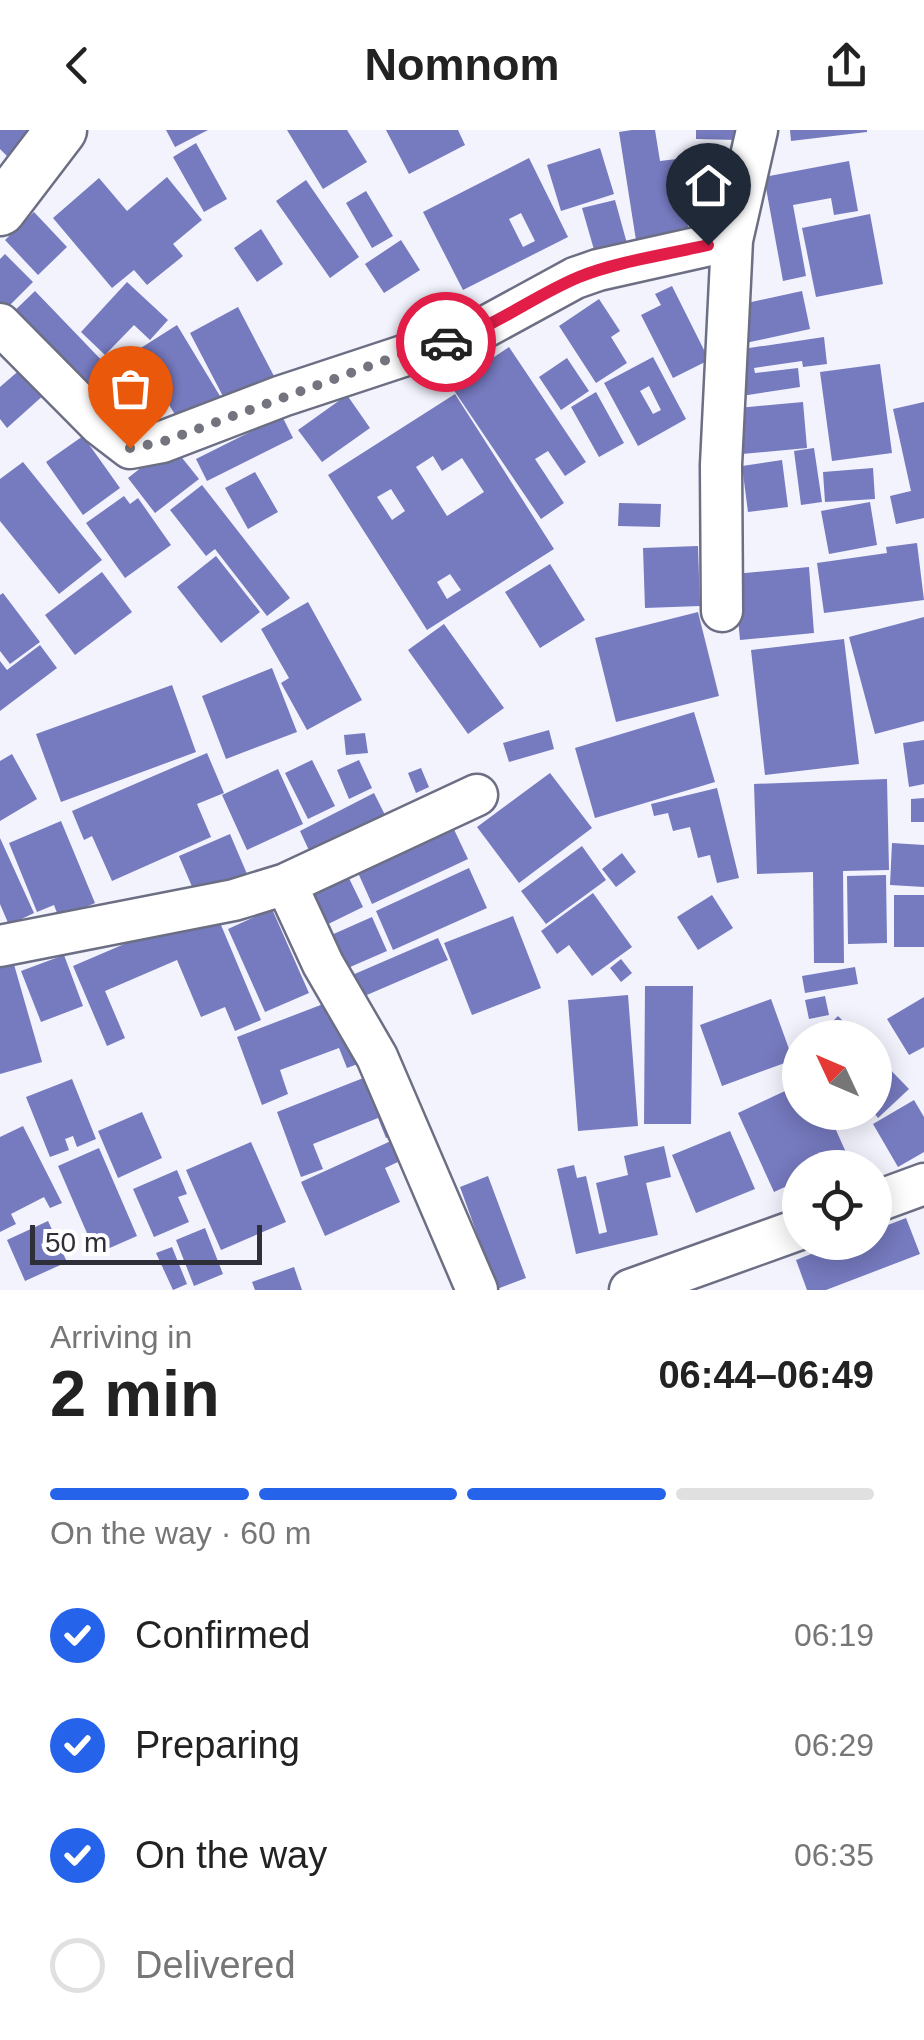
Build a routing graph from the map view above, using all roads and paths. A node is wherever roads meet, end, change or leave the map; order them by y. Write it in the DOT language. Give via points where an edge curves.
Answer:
graph roads {
  1 [pos="61,130"];
  2 [pos="757,130"];
  3 [pos="0,210"];
  4 [pos="732,240"];
  5 [pos="0,324"];
  6 [pos="722,611"];
  7 [pos="477,796"];
  8 [pos="286,884"];
  9 [pos="0,946"];
  10 [pos="924,1184"];
  11 [pos="892,1196"];
  12 [pos="782,1235"];
  13 [pos="477,1290"];
  14 [pos="630,1290"];
  1 -- 3 [label="main road"];
  2 -- 4 [label="street"];
  4 -- 5 [label="street" via="598,270 476,332 130,448"];
  4 -- 6 [label="street"];
  7 -- 8 [label="street"];
  8 -- 9 [label="street"];
  8 -- 13 [label="street" via="376,1057"];
  10 -- 11 [label="street"];
  12 -- 14 [label="street"];
}
